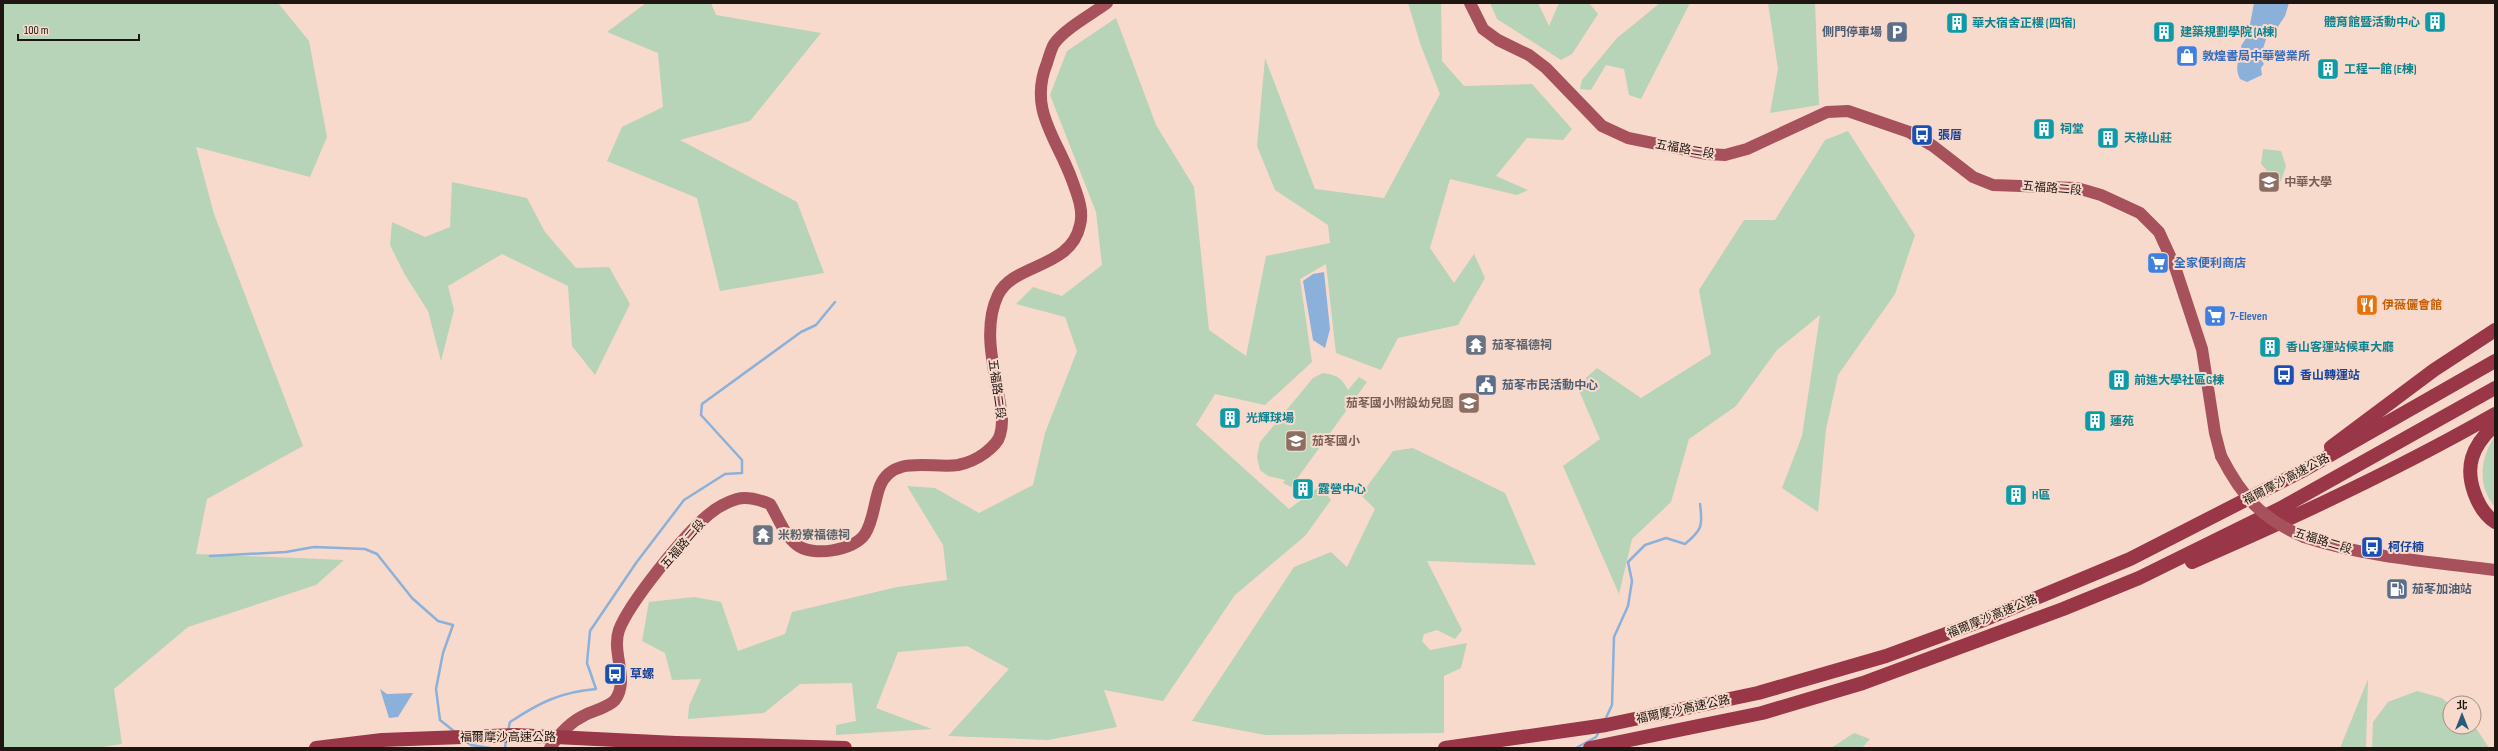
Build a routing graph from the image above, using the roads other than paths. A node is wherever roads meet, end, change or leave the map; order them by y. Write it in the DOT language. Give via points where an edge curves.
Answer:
graph roads {
  1 [pos="1107,3"];
  2 [pos="1470,3"];
  3 [pos="2495,330"];
  4 [pos="2495,361"];
  5 [pos="2495,388"];
  6 [pos="2495,414"];
  7 [pos="2495,425"];
  8 [pos="2304,470"];
  9 [pos="2495,522"];
  10 [pos="2495,570"];
  11 [pos="2062,609"];
  12 [pos="316,748"];
  13 [pos="550,748"];
  14 [pos="845,748"];
  15 [pos="1445,748"];
  16 [pos="1590,748"];
  1 -- 13 [label="main road, 五福路二段" via="1054,44 1039,89 1040,107 1079,199 1080,226 1068,248 1052,260 1011,281 999,293 991,312 991,348 1003,421 1000,436 993,447 976,459 958,465 910,464 894,469 883,480 865,534 851,546 834,551 798,547 787,536 770,504 756,499 738,498 709,514 662,568 625,618 616,643 621,689 614,702 566,727"];
  2 -- 10 [label="main road, 五福路二段, bridge" via="1484,29 1498,40 1529,55 1546,68 1602,126 1628,138 1707,154 1725,155 1748,149 1820,115 1835,110 1848,111 1909,132 1933,146 1973,176 1993,185 2077,188 2101,195 2140,213 2159,232 2177,274 2202,349 2221,456 2236,484 2254,506 2280,526 2332,546"];
  3 -- 8 [label="highway" via="2357,426"];
  4 -- 8 [label="highway, 福爾摩沙高速公路"];
  5 -- 11 [label="highway, 福爾摩沙高速公路" via="2281,508 2140,578"];
  6 -- 11 [label="highway" via="2419,457 2252,536 2182,566"];
  7 -- 9 [label="highway" via="2477,446 2471,465 2475,494 2483,510"];
  8 -- 15 [label="highway, 福爾摩沙高速公路" via="2130,559 1981,621 1886,656 1758,693 1606,725"];
  11 -- 16 [label="highway, 福爾摩沙高速公路" via="1862,683 1762,713"];
  12 -- 14 [label="highway, 福爾摩沙高速公路, bridge" via="382,740 515,735"];
}
